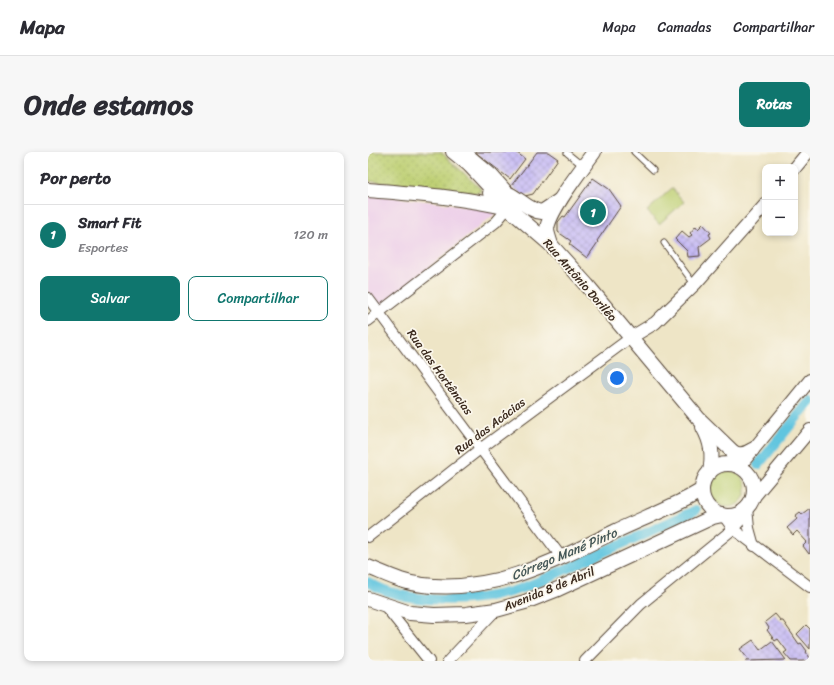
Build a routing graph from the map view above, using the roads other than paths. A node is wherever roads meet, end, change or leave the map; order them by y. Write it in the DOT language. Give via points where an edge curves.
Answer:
graph roads {
  1 [pos="452,152"];
  2 [pos="465,152"];
  3 [pos="594,152"];
  4 [pos="634,152"];
  5 [pos="808,152"];
  6 [pos="567,153"];
  7 [pos="798,164"];
  8 [pos="583,167"];
  9 [pos="653,170"];
  10 [pos="368,190"];
  11 [pos="501,193"];
  12 [pos="444,196"];
  13 [pos="560,200"];
  14 [pos="520,207"];
  15 [pos="762,208"];
  16 [pos="664,243"];
  17 [pos="551,245"];
  18 [pos="695,284"];
  19 [pos="368,298"];
  20 [pos="379,311"];
  21 [pos="368,321"];
  22 [pos="630,338"];
  23 [pos="810,380"];
  24 [pos="698,418"];
  25 [pos="810,430"];
  26 [pos="480,449"];
  27 [pos="752,450"];
  28 [pos="736,461"];
  29 [pos="710,472"];
  30 [pos="702,490"];
  31 [pos="750,503"];
  32 [pos="722,515"];
  33 [pos="733,529"];
  34 [pos="368,537"];
  35 [pos="754,546"];
  36 [pos="562,558"];
  37 [pos="368,567"];
  38 [pos="810,587"];
  39 [pos="368,599"];
  40 [pos="385,606"];
  41 [pos="496,610"];
  42 [pos="429,661"];
  43 [pos="448,661"];
  44 [pos="585,661"];
  1 -- 11 [label="street, Rua Antônio Dorilêo"];
  2 -- 11 [label="street, Rua Antônio Dorilêo" via="492,175"];
  3 -- 8 [label="main road"];
  4 -- 9 [label="lane"];
  5 -- 7 [label="street"];
  6 -- 8 [label="lane"];
  8 -- 13 [label="main road"];
  10 -- 12 [label="main road"];
  11 -- 12 [label="main road"];
  11 -- 14 [label="main road, Rua Antônio Dorilêo"];
  12 -- 14 [label="main road"];
  13 -- 14 [label="main road" via="542,212"];
  13 -- 17 [label="main road" via="548,224"];
  14 -- 17 [label="main road, Rua Antônio Dorilêo"];
  14 -- 20 [label="street" via="496,222"];
  15 -- 18 [label="street"];
  16 -- 18 [label="lane"];
  17 -- 22 [label="main road, Rua Antônio Dorilêo"];
  18 -- 22 [label="street" via="655,324"];
  19 -- 20 [label="street, Rua das Hortências"];
  20 -- 21 [label="street"];
  20 -- 26 [label="street, Rua das Hortências"];
  22 -- 24 [label="main road, Rua Antônio Dorilêo"];
  22 -- 26 [label="street, Rua das Acácias"];
  23 -- 27 [label="street"];
  24 -- 28 [label="main road, Rua Antônio Dorilêo"];
  24 -- 29 [label="main road, Rua Antônio Dorilêo" via="712,450"];
  25 -- 31 [label="street"];
  26 -- 34 [label="street, Rua das Acácias"];
  26 -- 36 [label="street, Rua das Hortências"];
  27 -- 28 [label="main road" via="741,454"];
  28 -- 29 [label="main road"];
  28 -- 31 [label="main road" via="749,474 754,486"];
  29 -- 30 [label="main road" via="704,480"];
  30 -- 32 [label="main road" via="706,503"];
  30 -- 36 [label="main road, Avenida 8 de Abril"];
  31 -- 32 [label="main road" via="738,514"];
  31 -- 33 [label="street" via="742,519"];
  31 -- 35 [label="street" via="749,528"];
  32 -- 33 [label="street"];
  32 -- 41 [label="main road, Avenida 8 de Abril" via="525,602"];
  33 -- 35 [label="street"];
  33 -- 44 [label="street" via="641,604"];
  35 -- 38 [label="street"];
  36 -- 37 [label="main road, Avenida 8 de Abril" via="509,578 458,586 405,582"];
  39 -- 40 [label="main road, Avenida 8 de Abril"];
  40 -- 41 [label="main road, Avenida 8 de Abril" via="410,613 434,615"];
  40 -- 42 [label="street"];
  41 -- 43 [label="street"];
}
